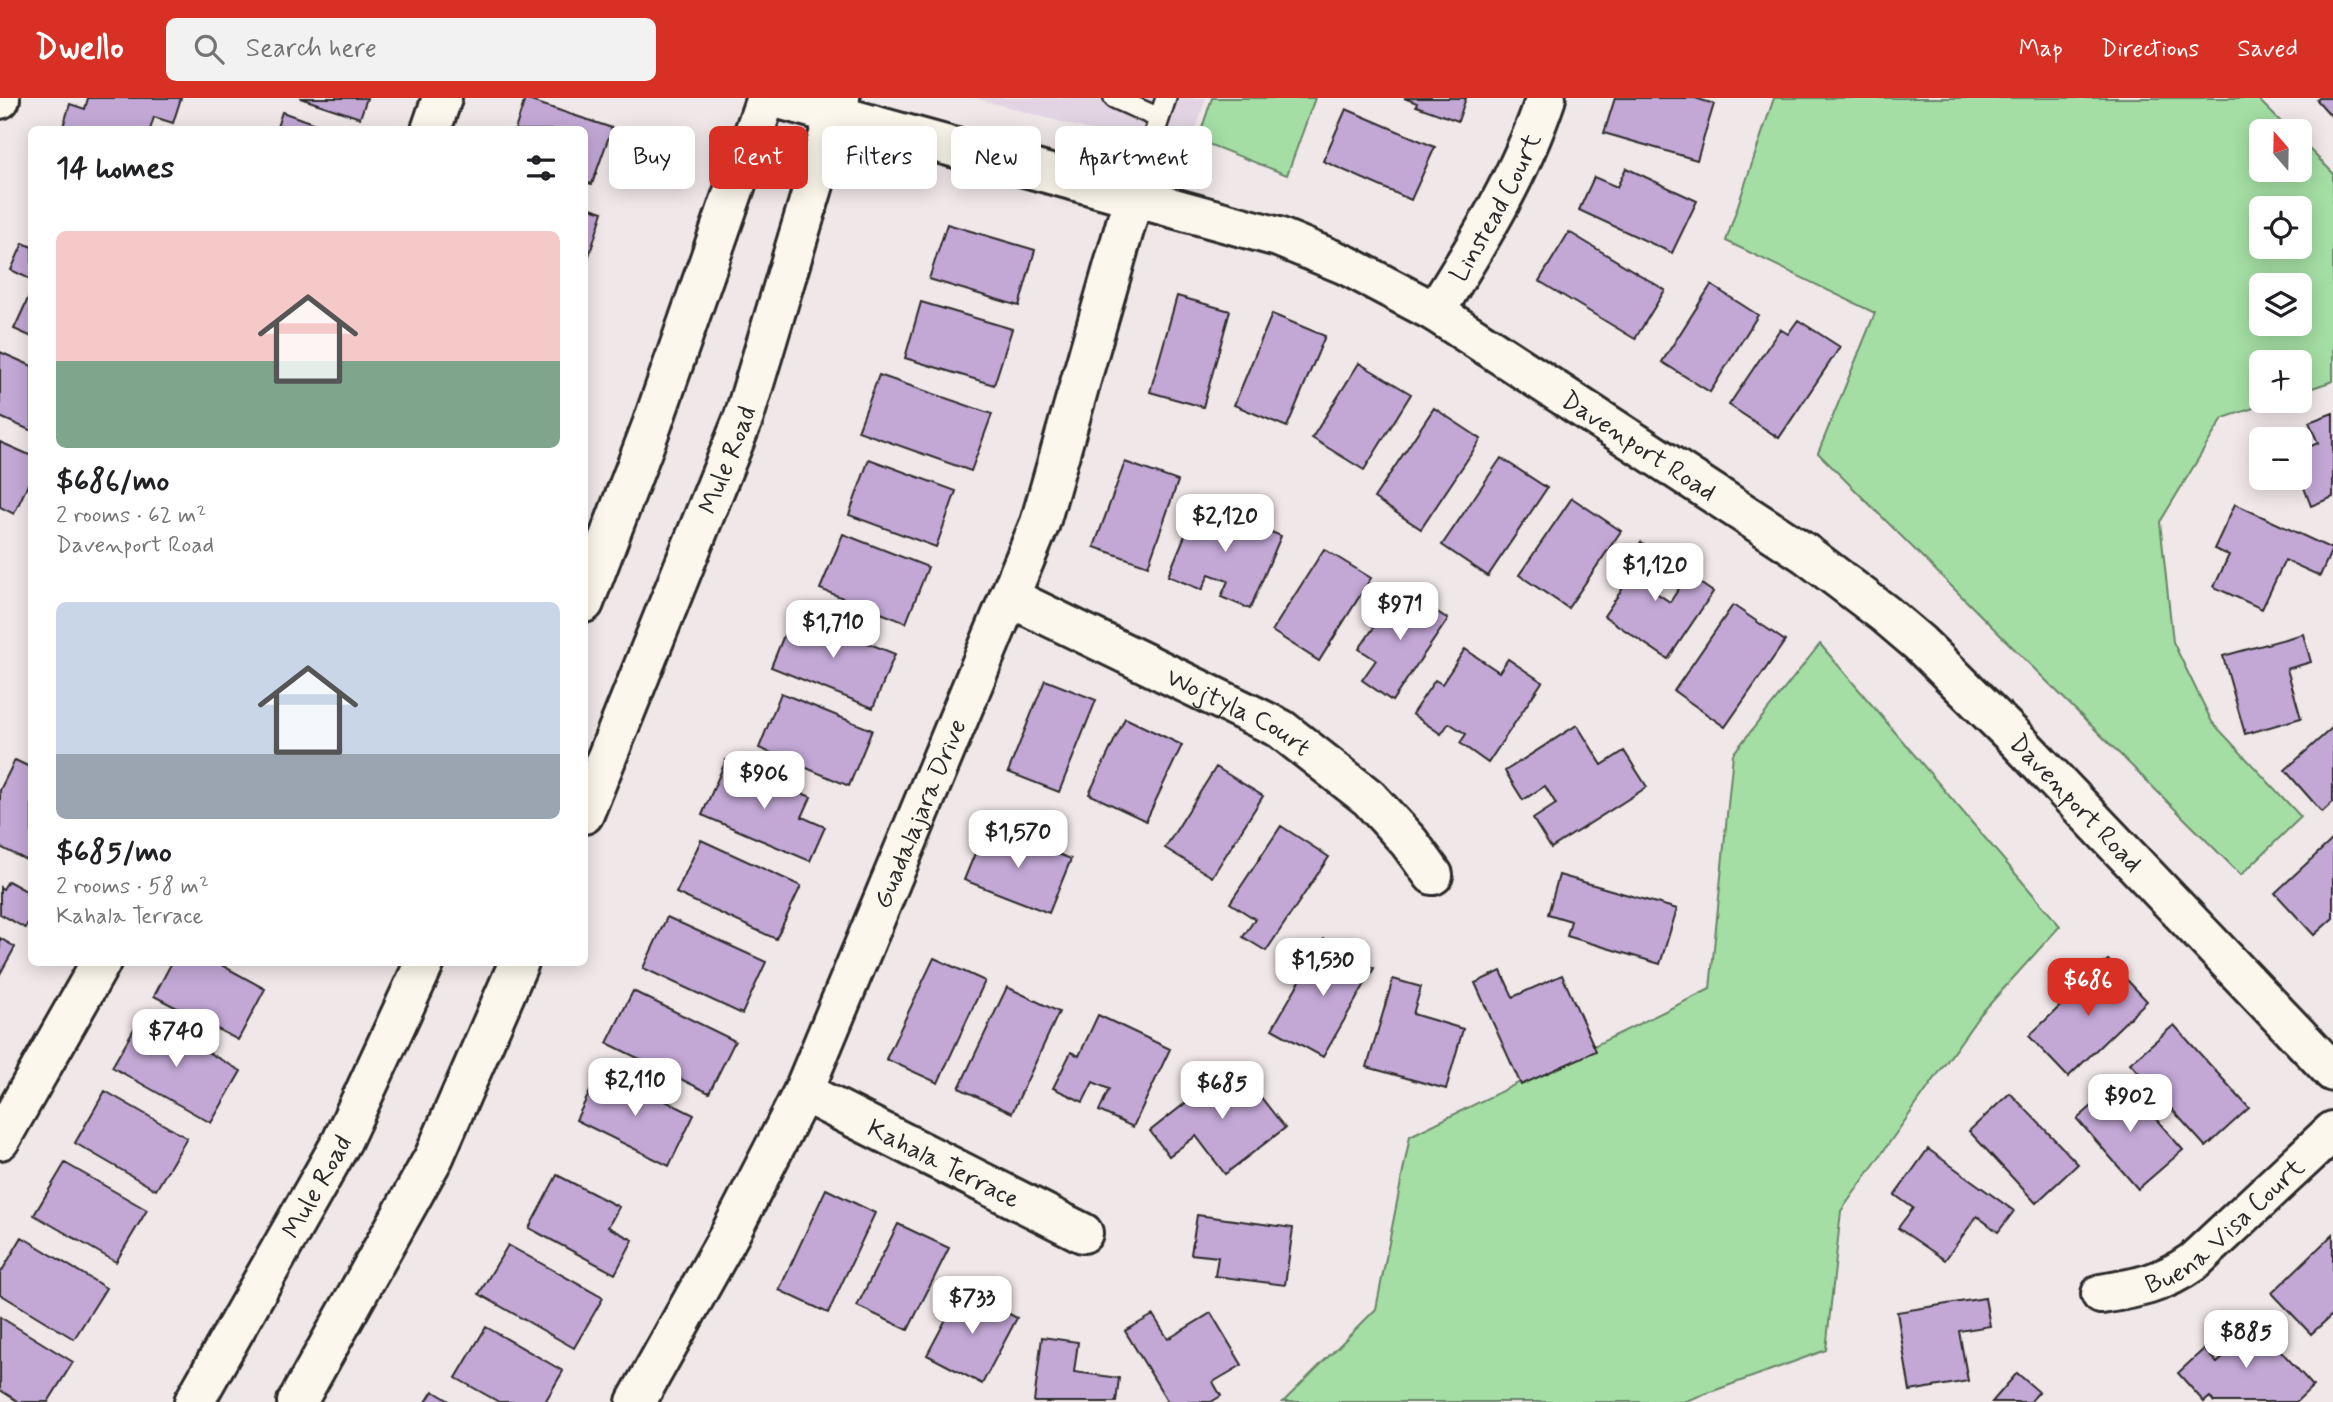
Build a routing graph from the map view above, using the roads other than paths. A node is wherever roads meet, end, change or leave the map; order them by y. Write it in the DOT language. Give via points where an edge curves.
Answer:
graph roads {
  1 [pos="442,98"];
  2 [pos="766,98"];
  3 [pos="775,98"];
  4 [pos="1114,98"];
  5 [pos="1166,98"];
  6 [pos="1546,98"];
  7 [pos="838,106"];
  8 [pos="1159,118"];
  9 [pos="432,126"];
  10 [pos="1134,195"];
  11 [pos="1435,312"];
  12 [pos="588,592"];
  13 [pos="1009,597"];
  14 [pos="588,804"];
  15 [pos="1433,875"];
  16 [pos="99,966"];
  17 [pos="423,966"];
  18 [pos="517,966"];
  19 [pos="2333,1072"];
  20 [pos="803,1092"];
  21 [pos="2333,1131"];
  22 [pos="0,1140"];
  23 [pos="1083,1233"];
  24 [pos="2101,1294"];
  25 [pos="194,1402"];
  26 [pos="297,1402"];
  27 [pos="636,1402"];
  1 -- 9 [label="street"];
  2 -- 12 [label="street"];
  3 -- 7 [label="street, Davenport Road"];
  4 -- 8 [label="lane"];
  5 -- 8 [label="lane"];
  6 -- 11 [label="street, Linstead Court" via="1515,178"];
  7 -- 10 [label="street, Davenport Road"];
  7 -- 14 [label="street, Mule Road" via="744,417"];
  8 -- 10 [label="lane"];
  10 -- 11 [label="street, Davenport Road" via="1313,250"];
  10 -- 13 [label="street, Guadalajara Drive" via="1040,523"];
  11 -- 19 [label="street, Davenport Road" via="1806,554 1885,614 2017,740"];
  13 -- 15 [label="street, Wojtyla Court" via="1281,729 1369,798"];
  13 -- 20 [label="street, Guadalajara Drive"];
  16 -- 22 [label="street"];
  17 -- 25 [label="street, Mule Road" via="342,1141"];
  18 -- 26 [label="street" via="434,1157"];
  20 -- 23 [label="street, Kahala Terrace"];
  20 -- 27 [label="street, Guadalajara Drive"];
  21 -- 24 [label="street, Buena Visa Court" via="2182,1270 2145,1287"];
}
